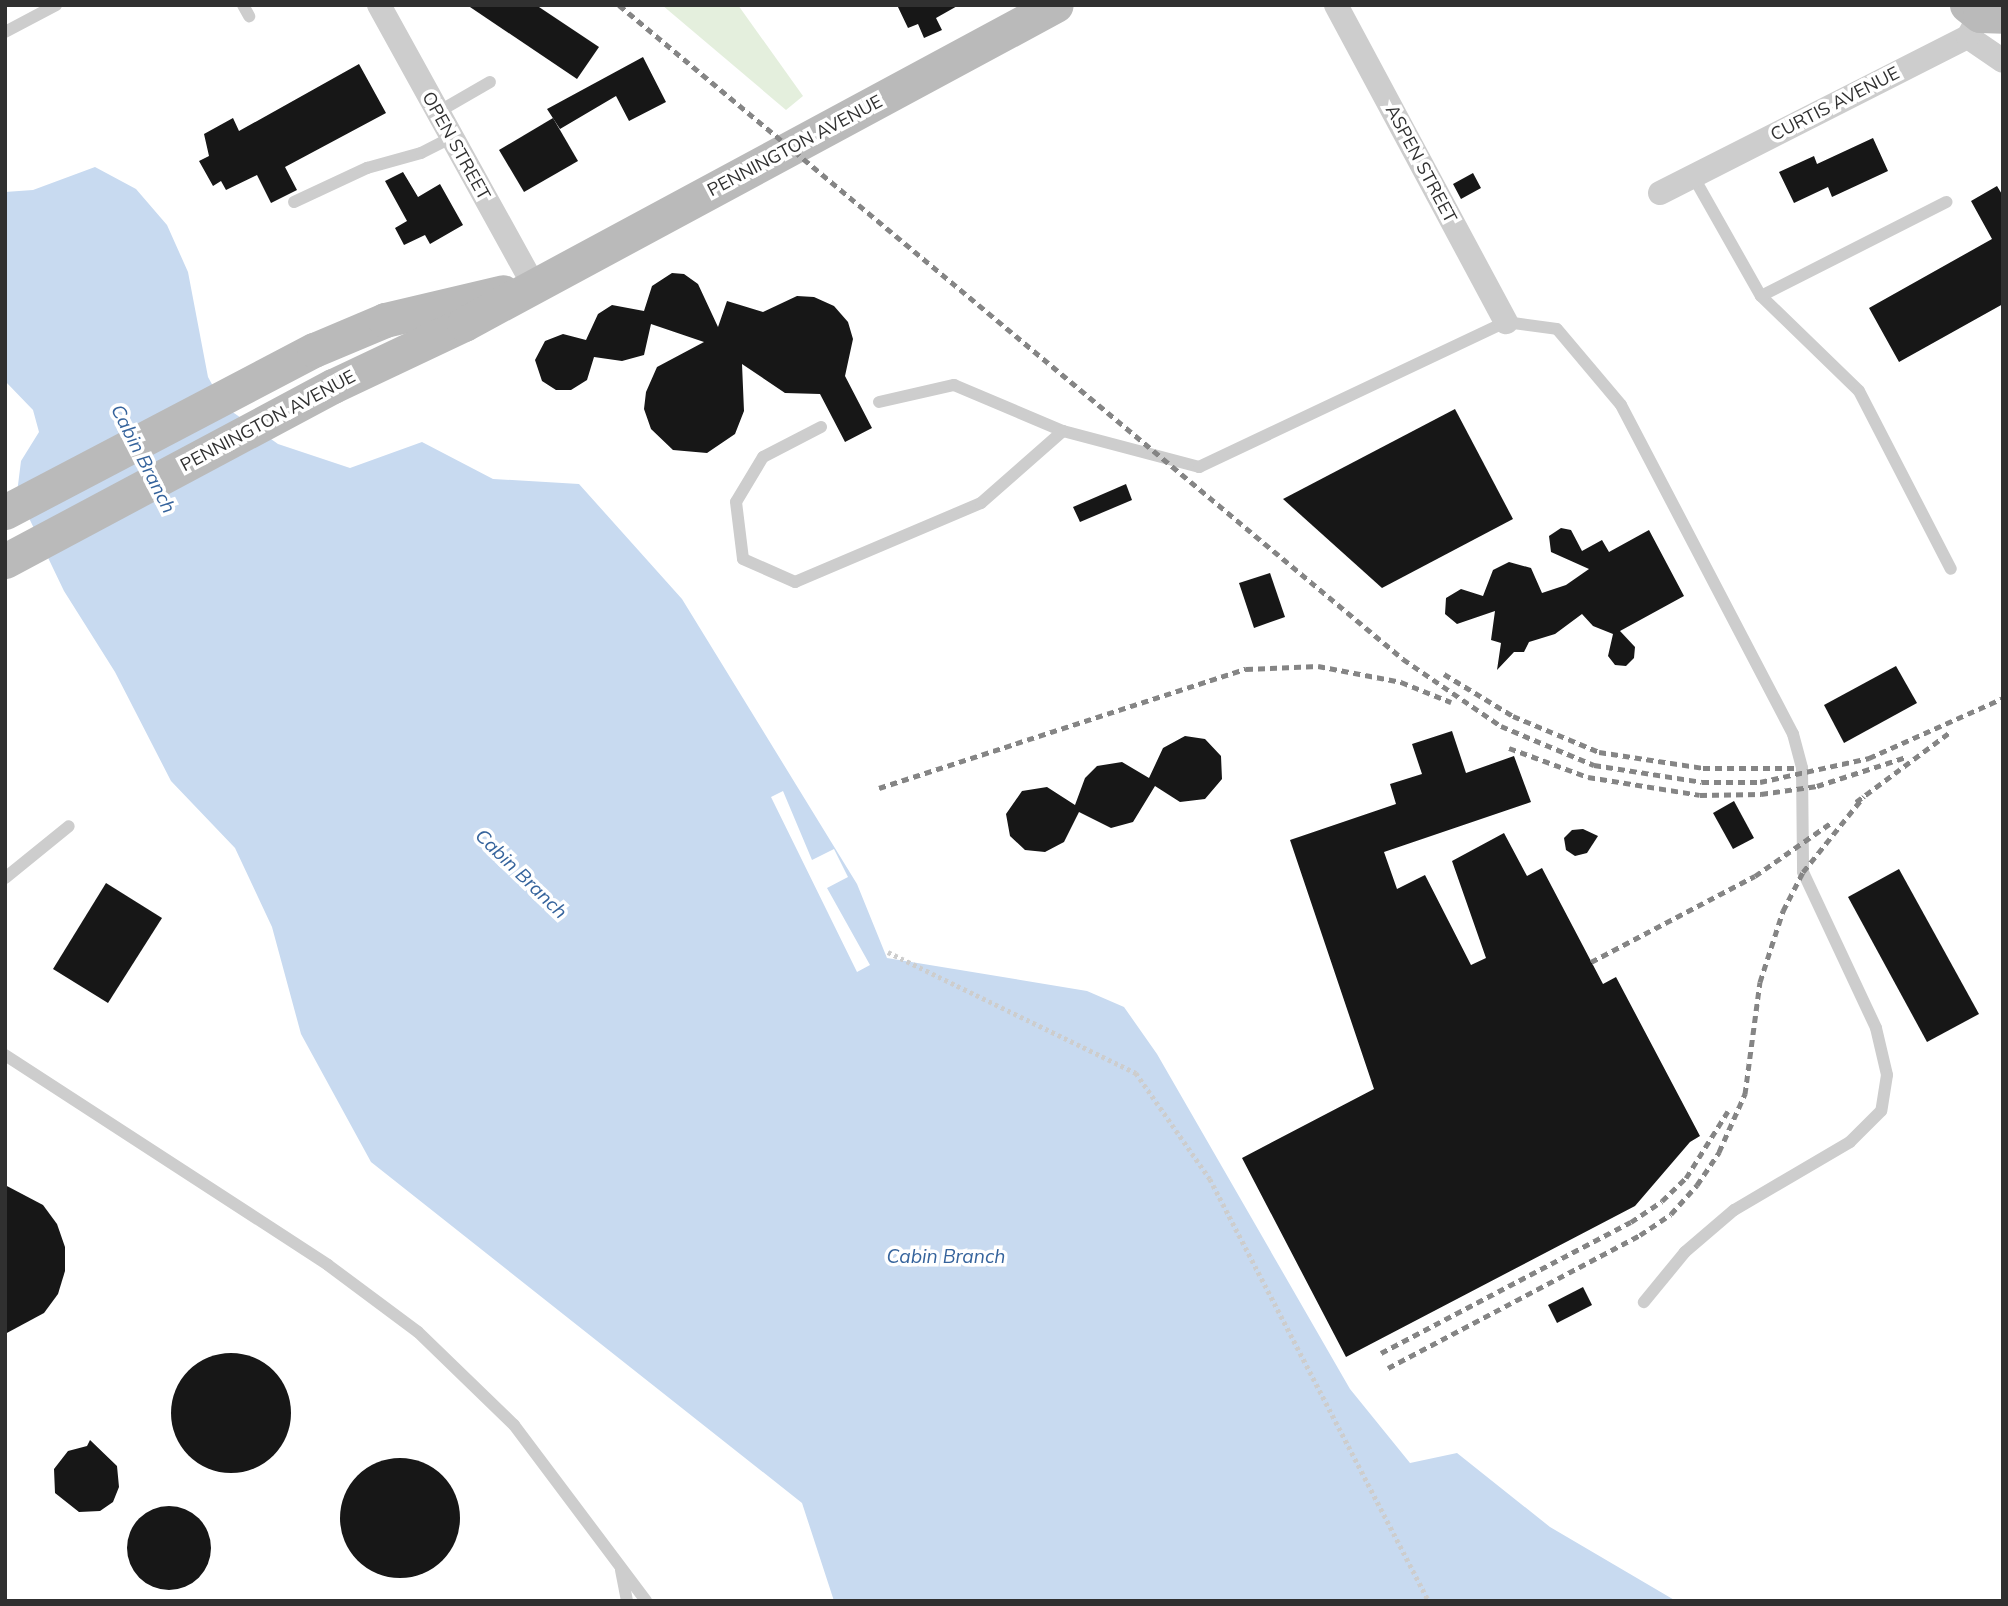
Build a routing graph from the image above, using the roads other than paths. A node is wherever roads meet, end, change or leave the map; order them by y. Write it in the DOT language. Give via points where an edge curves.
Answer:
graph roads {
  1 [pos="57,5"];
  2 [pos="379,5"];
  3 [pos="1056,5"];
  4 [pos="1336,5"];
  5 [pos="1979,18"];
  6 [pos="5,32"];
  7 [pos="2003,61"];
  8 [pos="490,82"];
  9 [pos="438,112"];
  10 [pos="452,137"];
  11 [pos="1693,176"];
  12 [pos="1660,193"];
  13 [pos="294,202"];
  14 [pos="1946,202"];
  15 [pos="534,286"];
  16 [pos="1761,296"];
  17 [pos="1506,322"];
  18 [pos="879,402"];
  19 [pos="821,428"];
  20 [pos="1063,431"];
  21 [pos="5,512"];
  22 [pos="14,557"];
  23 [pos="1951,569"];
  24 [pos="69,826"];
  25 [pos="5,878"];
  26 [pos="5,1055"];
  27 [pos="1644,1302"];
  28 [pos="620,1566"];
  29 [pos="627,1601"];
  30 [pos="646,1601"];
  1 -- 6 [label="lane"];
  2 -- 9 [label="street, OPEN STREET"];
  3 -- 15 [label="main road, PENNINGTON AVENUE"];
  4 -- 17 [label="street, ASPEN STREET"];
  5 -- 7 [label="street"];
  5 -- 11 [label="street, CURTIS AVENUE"];
  8 -- 9 [label="lane"];
  9 -- 10 [label="street, OPEN STREET"];
  10 -- 13 [label="lane" via="421,153 367,168"];
  10 -- 15 [label="street, OPEN STREET"];
  11 -- 12 [label="street, CURTIS AVENUE"];
  11 -- 16 [label="lane"];
  14 -- 16 [label="lane"];
  15 -- 21 [label="main road, PENNINGTON AVENUE" via="385,320 253,380"];
  15 -- 22 [label="main road, PENNINGTON AVENUE" via="274,417"];
  16 -- 23 [label="lane" via="1859,391"];
  17 -- 20 [label="lane" via="1199,467"];
  17 -- 27 [label="lane" via="1558,329 1621,404 1745,635 1793,734 1802,768 1802,872 1876,1028 1887,1075 1881,1111 1850,1142 1734,1210 1685,1252"];
  18 -- 20 [label="lane" via="954,384"];
  19 -- 20 [label="lane" via="763,457 736,502 743,559 795,582 981,503"];
  24 -- 25 [label="lane"];
  26 -- 28 [label="lane" via="328,1265 418,1332 514,1425"];
  28 -- 29 [label="lane"];
  28 -- 30 [label="lane"];
}
